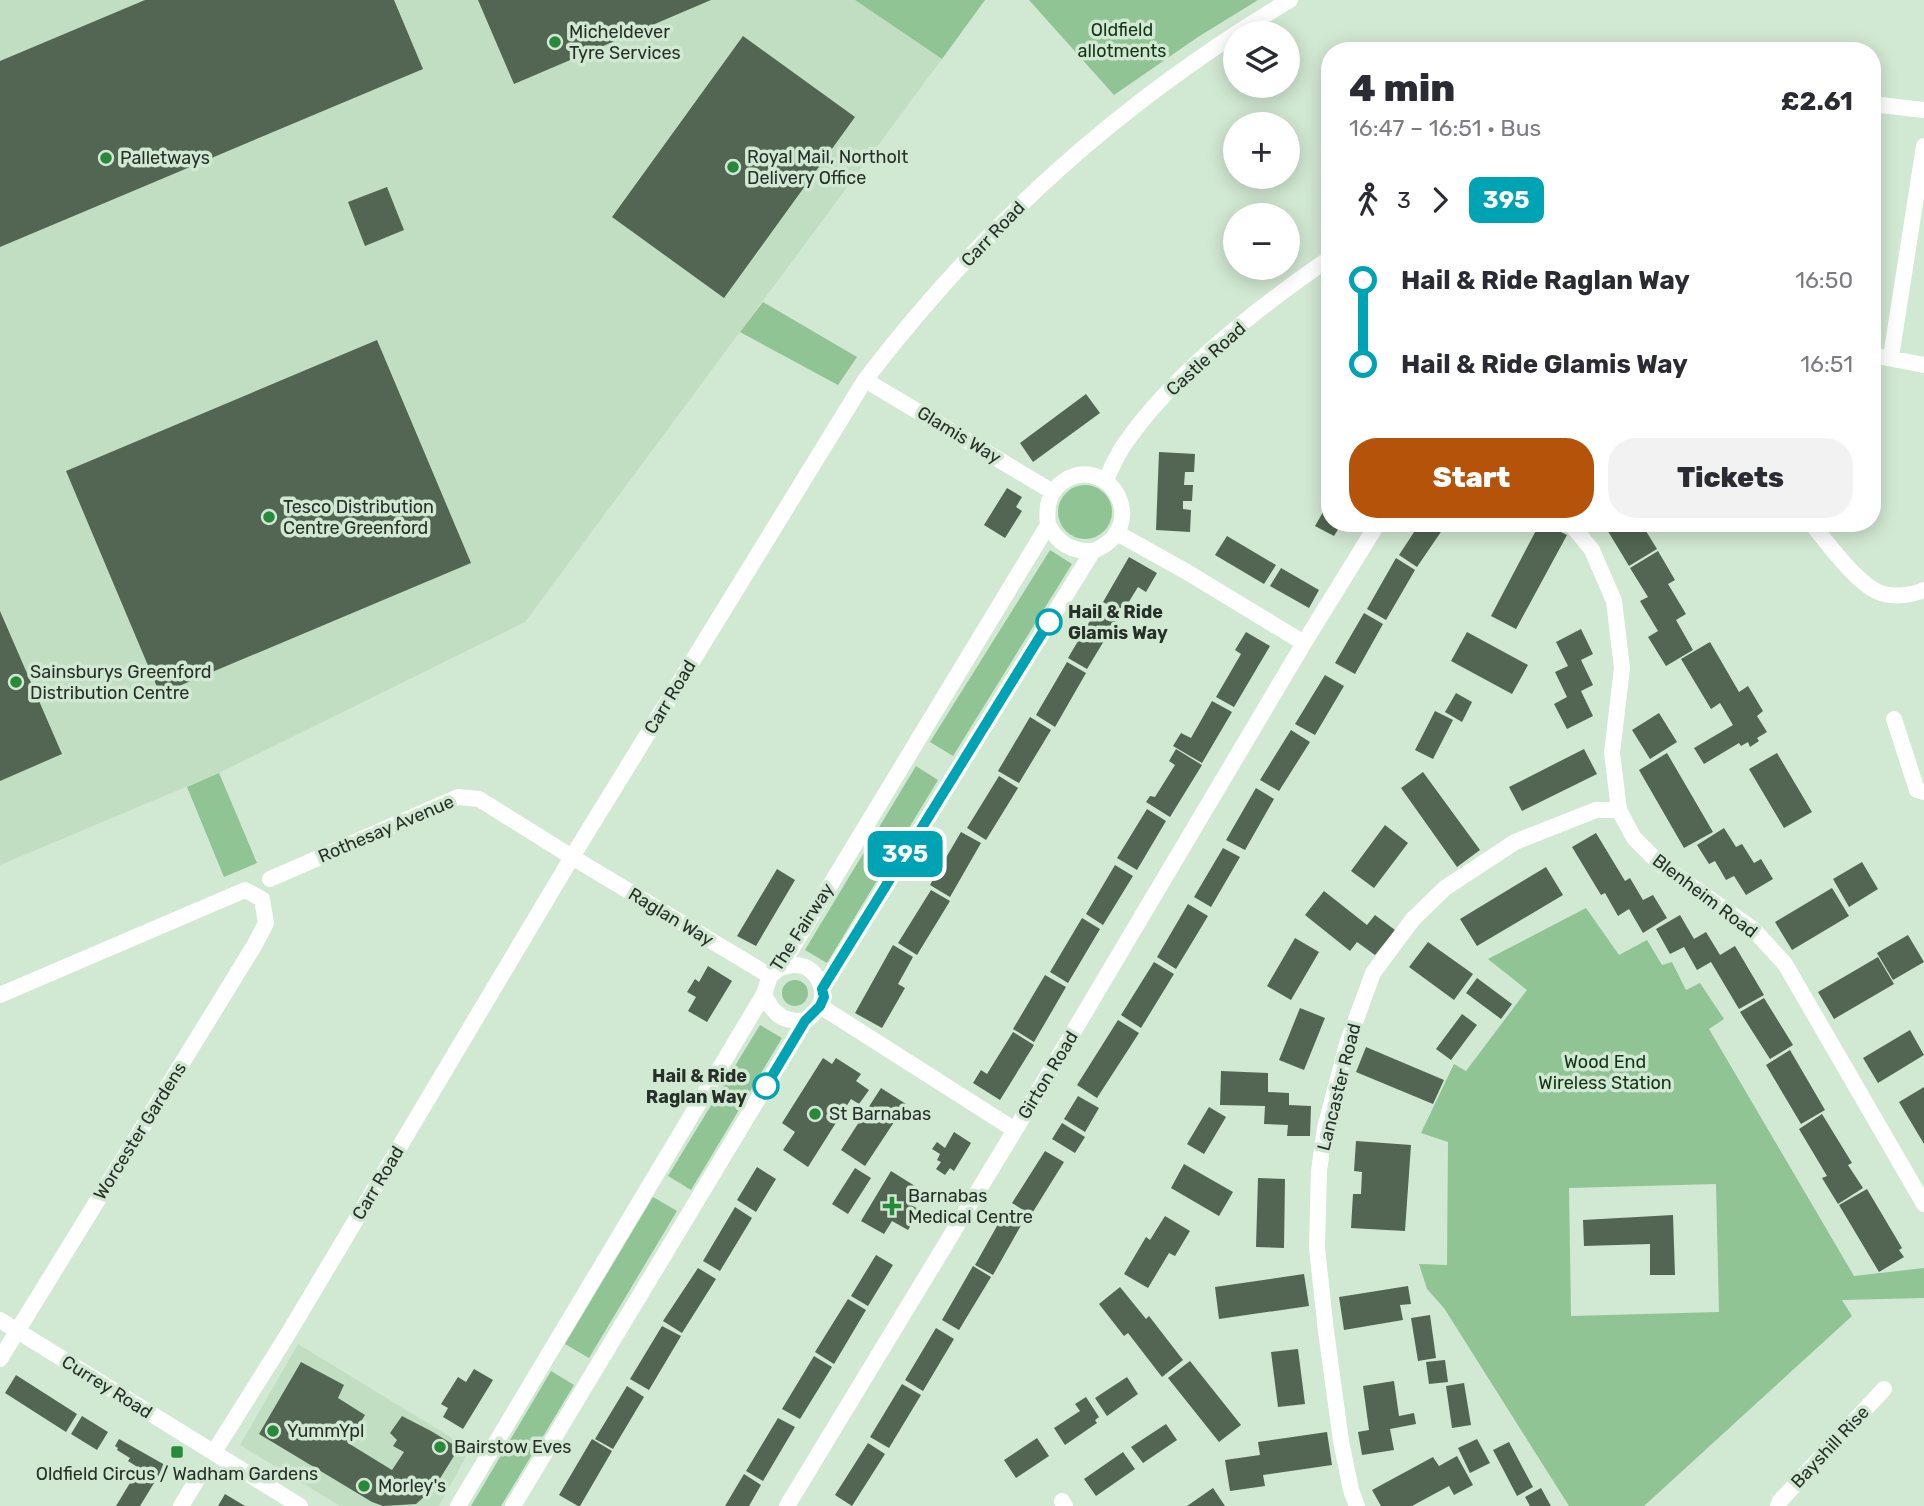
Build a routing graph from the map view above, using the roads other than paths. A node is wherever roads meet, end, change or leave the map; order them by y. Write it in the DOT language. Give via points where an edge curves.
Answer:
graph roads {
  1 [pos="1290,0"];
  2 [pos="1881,105"];
  3 [pos="1924,110"];
  4 [pos="1924,146"];
  5 [pos="1321,265"];
  6 [pos="1881,356"];
  7 [pos="1891,357"];
  8 [pos="1924,365"];
  9 [pos="864,380"];
  10 [pos="1105,481"];
  11 [pos="1053,492"];
  12 [pos="1048,525"];
  13 [pos="1372,532"];
  14 [pos="1577,532"];
  15 [pos="1819,532"];
  16 [pos="1117,533"];
  17 [pos="1093,551"];
  18 [pos="1924,590"];
  19 [pos="1304,643"];
  20 [pos="1894,719"];
  21 [pos="1924,792"];
  22 [pos="1619,810"];
  23 [pos="572,857"];
  24 [pos="270,879"];
  25 [pos="775,972"];
  26 [pos="822,989"];
  27 [pos="764,994"];
  28 [pos="0,995"];
  29 [pos="820,1006"];
  30 [pos="805,1021"];
  31 [pos="1015,1130"];
  32 [pos="1924,1204"];
  33 [pos="0,1320"];
  34 [pos="17,1331"];
  35 [pos="0,1359"];
  36 [pos="1884,1389"];
  37 [pos="214,1452"];
  38 [pos="200,1475"];
  39 [pos="181,1506"];
  40 [pos="300,1506"];
  41 [pos="458,1506"];
  42 [pos="513,1506"];
  43 [pos="787,1506"];
  44 [pos="1357,1506"];
  45 [pos="1778,1506"];
  1 -- 9 [label="street, Carr Road" via="1191,63 1060,166 946,282"];
  2 -- 3 [label="street"];
  4 -- 7 [label="street"];
  5 -- 10 [label="street, Castle Road" via="1242,325 1154,406 1124,444"];
  6 -- 7 [label="street"];
  7 -- 8 [label="street"];
  9 -- 11 [label="street, Glamis Way"];
  9 -- 23 [label="street, Carr Road"];
  10 -- 11 [label="street" via="1080,475"];
  10 -- 16 [label="street" via="1123,507"];
  11 -- 12 [label="street, The Fairway"];
  12 -- 17 [label="street" via="1066,547"];
  12 -- 25 [label="street, The Fairway"];
  13 -- 19 [label="street, Girton Road"];
  14 -- 22 [label="street, Blenheim Road" via="1592,550 1614,601 1622,668 1612,753"];
  15 -- 18 [label="street" via="1877,592 1900,596"];
  16 -- 17 [label="street"];
  16 -- 19 [label="street"];
  17 -- 26 [label="street"];
  19 -- 31 [label="street, Girton Road"];
  20 -- 21 [label="street" via="1917,790"];
  22 -- 32 [label="street, Blenheim Road" via="1634,838 1660,864 1753,929 1785,964"];
  22 -- 44 [label="street, Lancaster Road" via="1596,810 1515,842 1455,882 1413,919 1373,973 1347,1044 1319,1171 1317,1248 1327,1342 1341,1441"];
  23 -- 24 [label="street, Rothesay Avenue" via="479,799 458,797"];
  23 -- 25 [label="street, Raglan Way"];
  23 -- 37 [label="street, Carr Road"];
  25 -- 26 [label="street" via="790,964 807,967 816,973"];
  25 -- 27 [label="street, The Fairway"];
  26 -- 29 [label="street"];
  27 -- 30 [label="street" via="777,1016"];
  27 -- 41 [label="street, The Fairway"];
  28 -- 34 [label="street, Worcester Gardens" via="245,890 262,899 266,923 254,946"];
  29 -- 30 [label="street"];
  29 -- 31 [label="street"];
  30 -- 42 [label="street"];
  31 -- 43 [label="street, Girton Road"];
  33 -- 34 [label="street, Currey Road"];
  34 -- 35 [label="street, Worcester Gardens"];
  34 -- 37 [label="street, Currey Road"];
  36 -- 45 [label="street, Bayshill Rise"];
  37 -- 40 [label="street, Currey Road"];
  38 -- 39 [label="street"];
}
